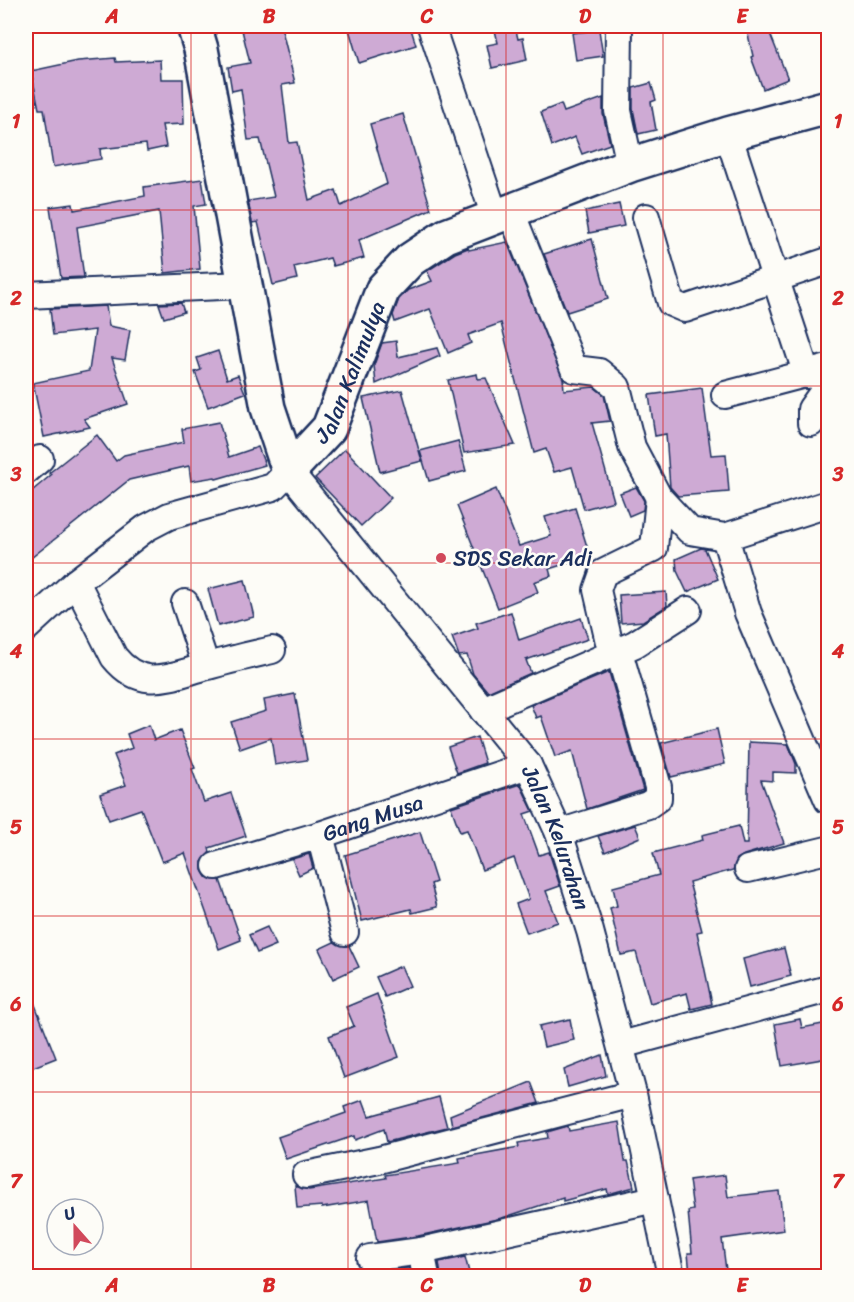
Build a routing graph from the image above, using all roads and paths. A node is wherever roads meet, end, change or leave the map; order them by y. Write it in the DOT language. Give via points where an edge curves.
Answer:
graph roads {
  1 [pos="194,26"];
  2 [pos="431,26"];
  3 [pos="619,26"];
  4 [pos="828,107"];
  5 [pos="728,134"];
  6 [pos="630,165"];
  7 [pos="503,215"];
  8 [pos="646,217"];
  9 [pos="828,261"];
  10 [pos="776,280"];
  11 [pos="243,285"];
  12 [pos="26,296"];
  13 [pos="820,371"];
  14 [pos="725,395"];
  15 [pos="812,423"];
  16 [pos="289,471"];
  17 [pos="659,498"];
  18 [pos="828,504"];
  19 [pos="725,537"];
  20 [pos="76,582"];
  21 [pos="185,603"];
  22 [pos="688,610"];
  23 [pos="26,628"];
  24 [pos="272,650"];
  25 [pos="615,653"];
  26 [pos="206,666"];
  27 [pos="483,710"];
  28 [pos="528,765"];
  29 [pos="828,800"];
  30 [pos="559,833"];
  31 [pos="320,835"];
  32 [pos="828,854"];
  33 [pos="216,866"];
  34 [pos="748,869"];
  35 [pos="345,932"];
  36 [pos="828,989"];
  37 [pos="621,1045"];
  38 [pos="633,1094"];
  39 [pos="306,1174"];
  40 [pos="655,1199"];
  41 [pos="421,1251"];
  42 [pos="370,1258"];
  43 [pos="426,1276"];
  44 [pos="671,1276"];
  1 -- 11 [label="street, Jalan Kalimulya"];
  2 -- 7 [label="street"];
  3 -- 6 [label="street" via="618,111"];
  4 -- 5 [label="street, Jalan Kalimulya"];
  5 -- 6 [label="street, Jalan Kalimulya"];
  5 -- 10 [label="street"];
  6 -- 7 [label="street, Jalan Kalimulya"];
  7 -- 16 [label="street, Jalan Kalimulya" via="446,236 410,260 383,289 328,428"];
  7 -- 17 [label="street" via="574,369 599,372 617,387 632,447"];
  8 -- 10 [label="street" via="671,303 686,309"];
  9 -- 10 [label="street"];
  10 -- 13 [label="street"];
  11 -- 12 [label="street"];
  11 -- 16 [label="street, Jalan Kalimulya" via="268,408"];
  13 -- 14 [label="street"];
  13 -- 15 [label="street" via="826,388 811,409"];
  16 -- 20 [label="street" via="273,487 169,516 146,528"];
  16 -- 27 [label="street, Jalan Kelurahan"];
  17 -- 19 [label="street" via="690,531"];
  17 -- 25 [label="street" via="654,548 603,573 597,590"];
  18 -- 19 [label="street"];
  19 -- 29 [label="street" via="748,613"];
  20 -- 23 [label="street"];
  20 -- 26 [label="street" via="114,657 126,670 156,680"];
  21 -- 26 [label="street"];
  22 -- 25 [label="street"];
  24 -- 26 [label="street"];
  25 -- 27 [label="street"];
  25 -- 30 [label="street" via="658,787 658,798 648,805"];
  27 -- 28 [label="street, Jalan Kelurahan"];
  28 -- 30 [label="street, Jalan Kelurahan"];
  28 -- 31 [label="street, Gang Musa"];
  30 -- 37 [label="street, Jalan Kelurahan" via="591,931"];
  31 -- 33 [label="street, Gang Musa"];
  31 -- 35 [label="street"];
  32 -- 34 [label="street"];
  36 -- 37 [label="street"];
  37 -- 38 [label="street, Jalan Kelurahan"];
  38 -- 39 [label="street" via="379,1160"];
  38 -- 40 [label="street, Jalan Kelurahan"];
  40 -- 41 [label="street"];
  40 -- 44 [label="street, Jalan Kelurahan"];
  41 -- 42 [label="street"];
  41 -- 43 [label="street"];
}
